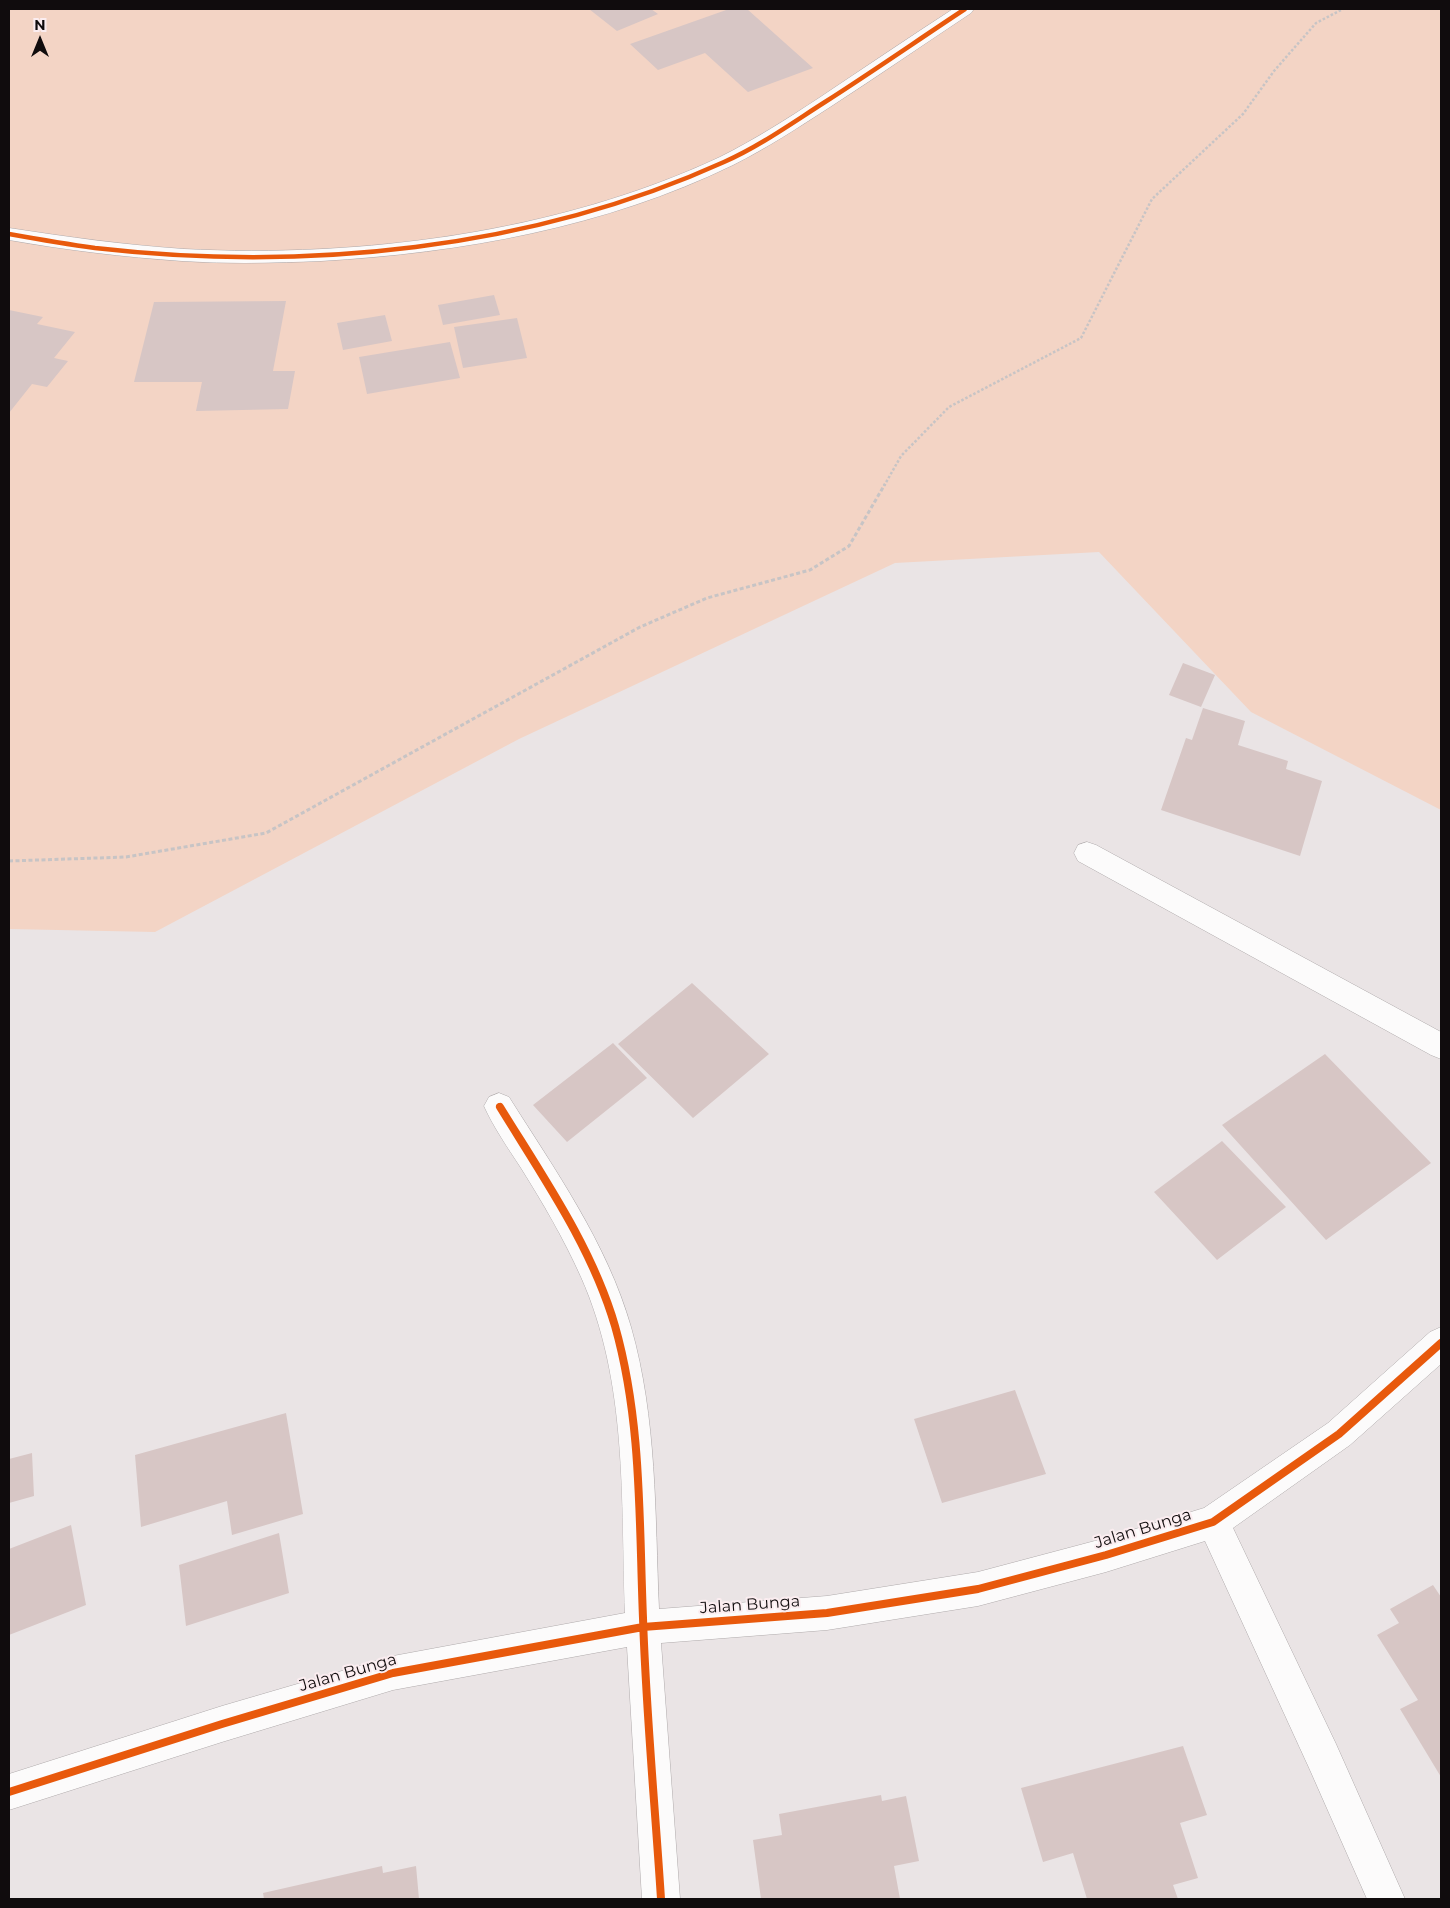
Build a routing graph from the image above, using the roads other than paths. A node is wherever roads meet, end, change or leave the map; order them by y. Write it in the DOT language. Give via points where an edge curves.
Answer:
graph roads {
  1 [pos="951,12"];
  2 [pos="9,234"];
  3 [pos="1087,853"];
  4 [pos="1441,1046"];
  5 [pos="499,1106"];
  6 [pos="1441,1343"];
  7 [pos="1213,1522"];
  8 [pos="643,1627"];
  9 [pos="9,1792"];
  10 [pos="661,1899"];
  11 [pos="1386,1899"];
  1 -- 2 [label="street" via="778,133 725,162 664,189 544,225 429,245 354,252 235,256 111,249"];
  3 -- 4 [label="street"];
  5 -- 8 [label="street" via="574,1230 615,1325 628,1383 638,1455"];
  6 -- 7 [label="street, Jalan Bunga" via="1339,1434"];
  7 -- 8 [label="street, Jalan Bunga" via="978,1589 827,1613"];
  7 -- 11 [label="street"];
  8 -- 9 [label="street, Jalan Bunga" via="393,1673"];
  8 -- 10 [label="street"];
}
